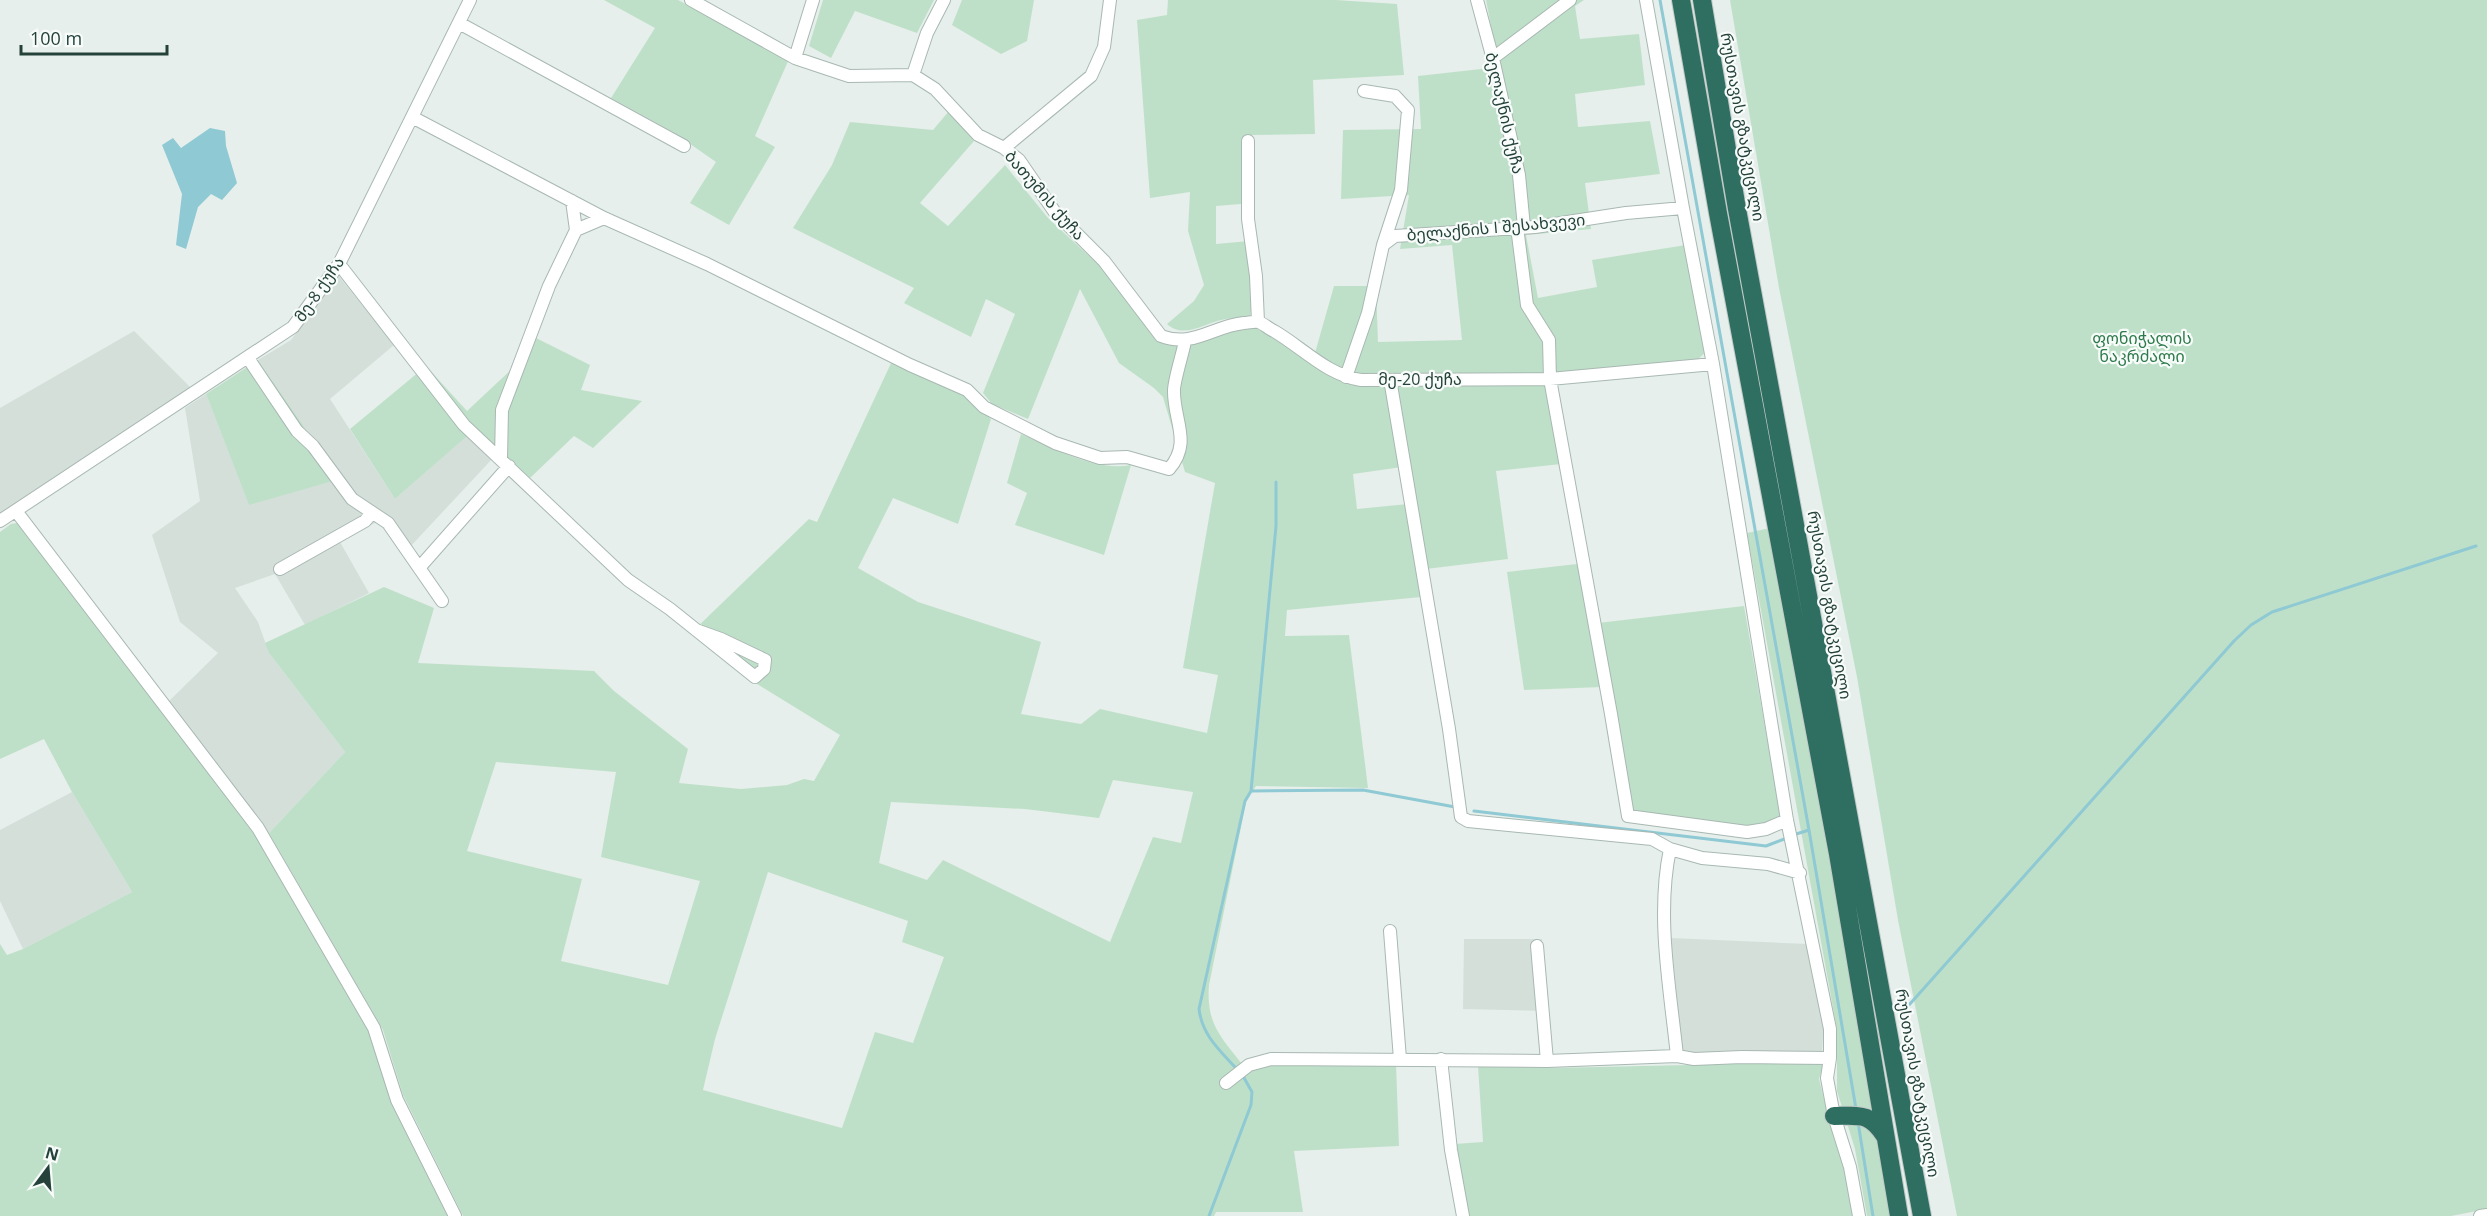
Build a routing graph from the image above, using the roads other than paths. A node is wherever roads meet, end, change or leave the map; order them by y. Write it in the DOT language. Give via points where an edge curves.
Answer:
graph roads {
  1 [pos="470,0"];
  2 [pos="691,0"];
  3 [pos="813,0"];
  4 [pos="944,0"];
  5 [pos="1110,0"];
  6 [pos="1477,0"];
  7 [pos="1570,0"];
  8 [pos="1646,0"];
  9 [pos="1681,0"];
  10 [pos="1702,0"];
  11 [pos="459,23"];
  12 [pos="795,58"];
  13 [pos="1493,58"];
  14 [pos="913,75"];
  15 [pos="1364,91"];
  16 [pos="412,117"];
  17 [pos="1248,141"];
  18 [pos="684,146"];
  19 [pos="1005,148"];
  20 [pos="572,201"];
  21 [pos="1683,208"];
  22 [pos="604,218"];
  23 [pos="1520,227"];
  24 [pos="576,230"];
  25 [pos="1383,245"];
  26 [pos="339,264"];
  27 [pos="1258,322"];
  28 [pos="1185,341"];
  29 [pos="248,358"];
  30 [pos="1713,364"];
  31 [pos="1346,377"];
  32 [pos="1385,379"];
  33 [pos="1550,379"];
  34 [pos="505,462"];
  35 [pos="16,511"];
  36 [pos="372,513"];
  37 [pos="0,521"];
  38 [pos="418,568"];
  39 [pos="280,569"];
  40 [pos="442,601"];
  41 [pos="696,630"];
  42 [pos="1788,825"];
  43 [pos="1670,849"];
  44 [pos="1800,873"];
  45 [pos="1390,931"];
  46 [pos="1537,946"];
  47 [pos="1677,1056"];
  48 [pos="1830,1058"];
  49 [pos="1400,1059"];
  50 [pos="1441,1059"];
  51 [pos="1547,1061"];
  52 [pos="1227,1083"];
  53 [pos="1876,1087"];
  54 [pos="1847,1116"];
  55 [pos="1885,1136"];
  56 [pos="2487,1215"];
  57 [pos="455,1216"];
  58 [pos="1462,1216"];
  59 [pos="1860,1216"];
  60 [pos="1899,1216"];
  61 [pos="1922,1216"];
  62 [pos="2480,1216"];
  1 -- 11 [label="street, მე-8 ქუჩა"];
  2 -- 12 [label="street"];
  3 -- 12 [label="street"];
  4 -- 14 [label="street" via="927,33"];
  5 -- 19 [label="street" via="1104,47 1091,76"];
  6 -- 13 [label="street, ბელაქნის ქუჩა"];
  7 -- 13 [label="street"];
  8 -- 21 [label="street"];
  9 -- 53 [label="highway" via="1838,854"];
  10 -- 61 [label="highway, რუსთავის გზატკეცილი"];
  11 -- 16 [label="street, მე-8 ქუჩა"];
  11 -- 18 [label="street"];
  12 -- 14 [label="street" via="849,76"];
  13 -- 23 [label="street, ბელაქნის ქუჩა" via="1519,175"];
  14 -- 19 [label="street, ბათუმის ქუჩა" via="935,89 978,135"];
  15 -- 25 [label="street" via="1395,96 1408,110 1401,190"];
  16 -- 20 [label="street"];
  16 -- 26 [label="street, მე-8 ქუჩა"];
  17 -- 27 [label="street" via="1248,219"];
  19 -- 28 [label="street, ბათუმის ქუჩა" via="1019,160 1054,211 1104,261 1161,336"];
  20 -- 22 [label="street"];
  20 -- 24 [label="street"];
  21 -- 23 [label="street, ბელაქნის I შესახვევი"];
  21 -- 30 [label="street"];
  22 -- 24 [label="street"];
  22 -- 28 [label="street" via="967,390 984,407 1055,443 1100,458 1127,457 1169,469 1177,461 1182,444 1173,390"];
  23 -- 25 [label="street, ბელაქნის I შესახვევი" via="1395,236"];
  23 -- 33 [label="street, ბელაქნის ქუჩა" via="1527,305 1549,340"];
  24 -- 34 [label="street" via="549,286 502,410"];
  25 -- 31 [label="street" via="1374,292"];
  26 -- 29 [label="street, მე-8 ქუჩა" via="293,327"];
  26 -- 34 [label="street" via="464,425"];
  27 -- 28 [label="street" via="1237,324"];
  27 -- 31 [label="street, მე-20 ქუჩა"];
  29 -- 35 [label="street, მე-8 ქუჩა"];
  29 -- 36 [label="street" via="297,431 313,446 352,499"];
  30 -- 33 [label="street, მე-20 ქუჩა"];
  30 -- 42 [label="street"];
  31 -- 32 [label="street, მე-20 ქუჩა"];
  32 -- 33 [label="street, მე-20 ქუჩა"];
  32 -- 43 [label="street" via="1391,385 1461,817 1468,821 1652,839"];
  33 -- 42 [label="street, ბელაქნის ქუჩა" via="1628,816 1747,832"];
  34 -- 38 [label="street"];
  34 -- 41 [label="street" via="628,580"];
  35 -- 37 [label="street, მე-8 ქუჩა"];
  35 -- 57 [label="street" via="258,828 374,1028 397,1100"];
  36 -- 38 [label="street" via="387,523"];
  36 -- 39 [label="street"];
  38 -- 40 [label="street"];
  41 -- 41 [label="street" via="755,677 764,669 765,660"];
  42 -- 44 [label="street"];
  43 -- 44 [label="street" via="1702,858 1768,864"];
  43 -- 47 [label="street" via="1664,879 1665,939"];
  44 -- 48 [label="street" via="1830,1029"];
  45 -- 49 [label="street"];
  46 -- 51 [label="street"];
  47 -- 48 [label="street"];
  47 -- 51 [label="street"];
  48 -- 54 [label="street" via="1827,1078"];
  49 -- 50 [label="street"];
  49 -- 52 [label="street" via="1271,1059 1249,1065"];
  50 -- 51 [label="street"];
  50 -- 58 [label="street"];
  53 -- 54 [label="highway" via="1874,1098"];
  53 -- 55 [label="highway"];
  54 -- 55 [label="highway" via="1879,1127"];
  54 -- 59 [label="street" via="1850,1167"];
  55 -- 60 [label="highway"];
  56 -- 62 [label="street"];
}
